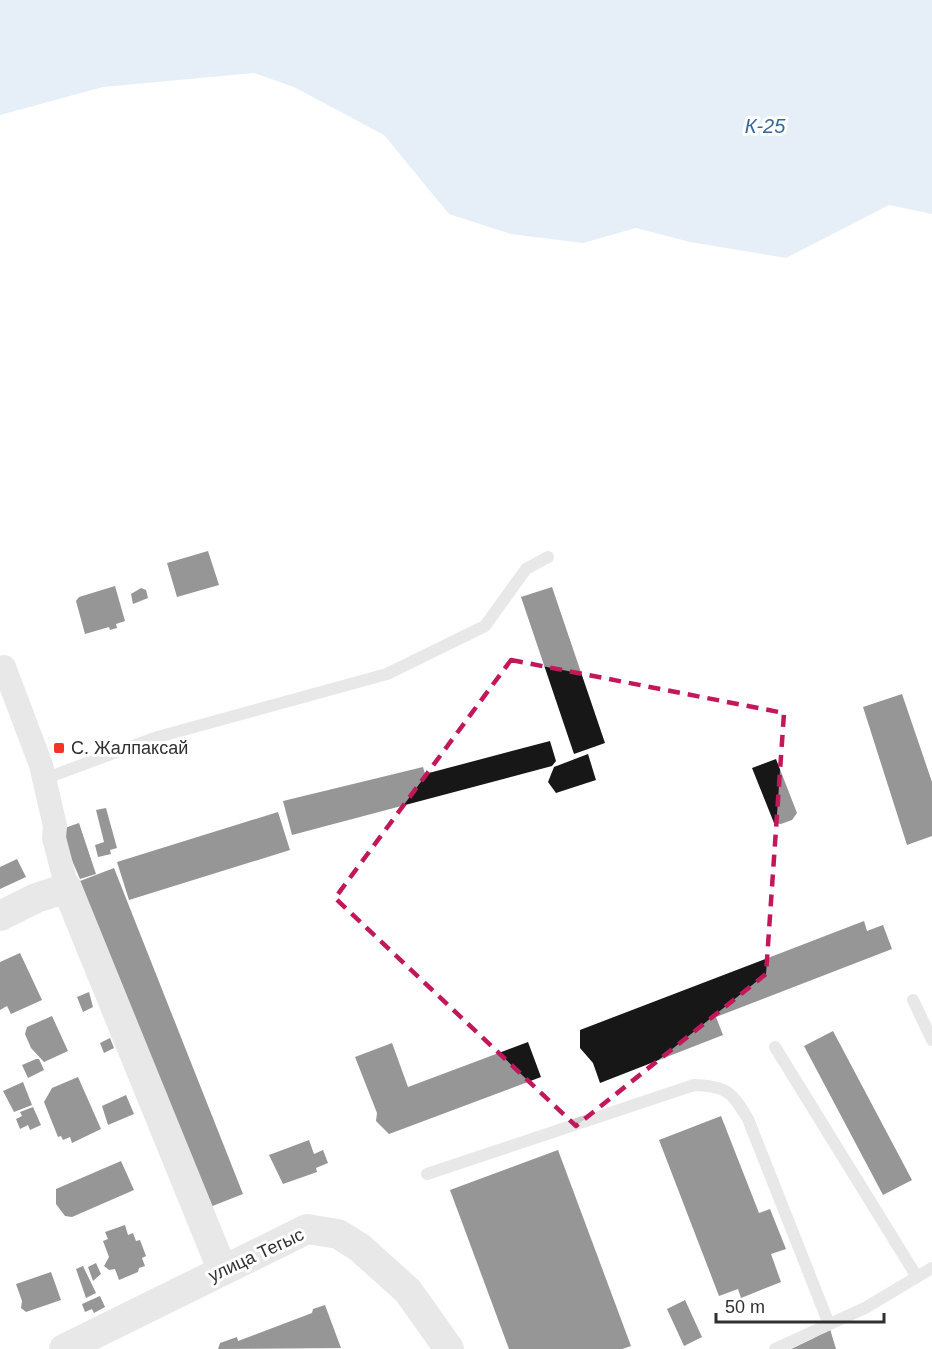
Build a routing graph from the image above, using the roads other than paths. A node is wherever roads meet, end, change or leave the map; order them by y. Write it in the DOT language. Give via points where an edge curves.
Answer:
graph roads {
  1 [pos="548,557"];
  2 [pos="4,667"];
  3 [pos="44,779"];
  4 [pos="67,888"];
  5 [pos="0,916"];
  6 [pos="913,1000"];
  7 [pos="932,1040"];
  8 [pos="775,1047"];
  9 [pos="427,1174"];
  10 [pos="932,1268"];
  11 [pos="222,1269"];
  12 [pos="917,1277"];
  13 [pos="829,1324"];
  14 [pos="64,1349"];
  15 [pos="449,1349"];
  16 [pos="775,1349"];
  1 -- 3 [label="lane" via="526,569 485,626 387,674 154,738"];
  2 -- 3 [label="street"];
  3 -- 4 [label="street"];
  4 -- 5 [label="street"];
  4 -- 11 [label="street"];
  6 -- 7 [label="lane"];
  8 -- 12 [label="lane"];
  9 -- 13 [label="lane" via="694,1085 717,1085 734,1095 748,1119"];
  10 -- 12 [label="lane"];
  11 -- 14 [label="street, улица Тегыс"];
  11 -- 15 [label="street, улица Тегыс" via="307,1229 338,1234 359,1247 408,1291"];
  12 -- 13 [label="lane"];
  13 -- 16 [label="lane"];
}
